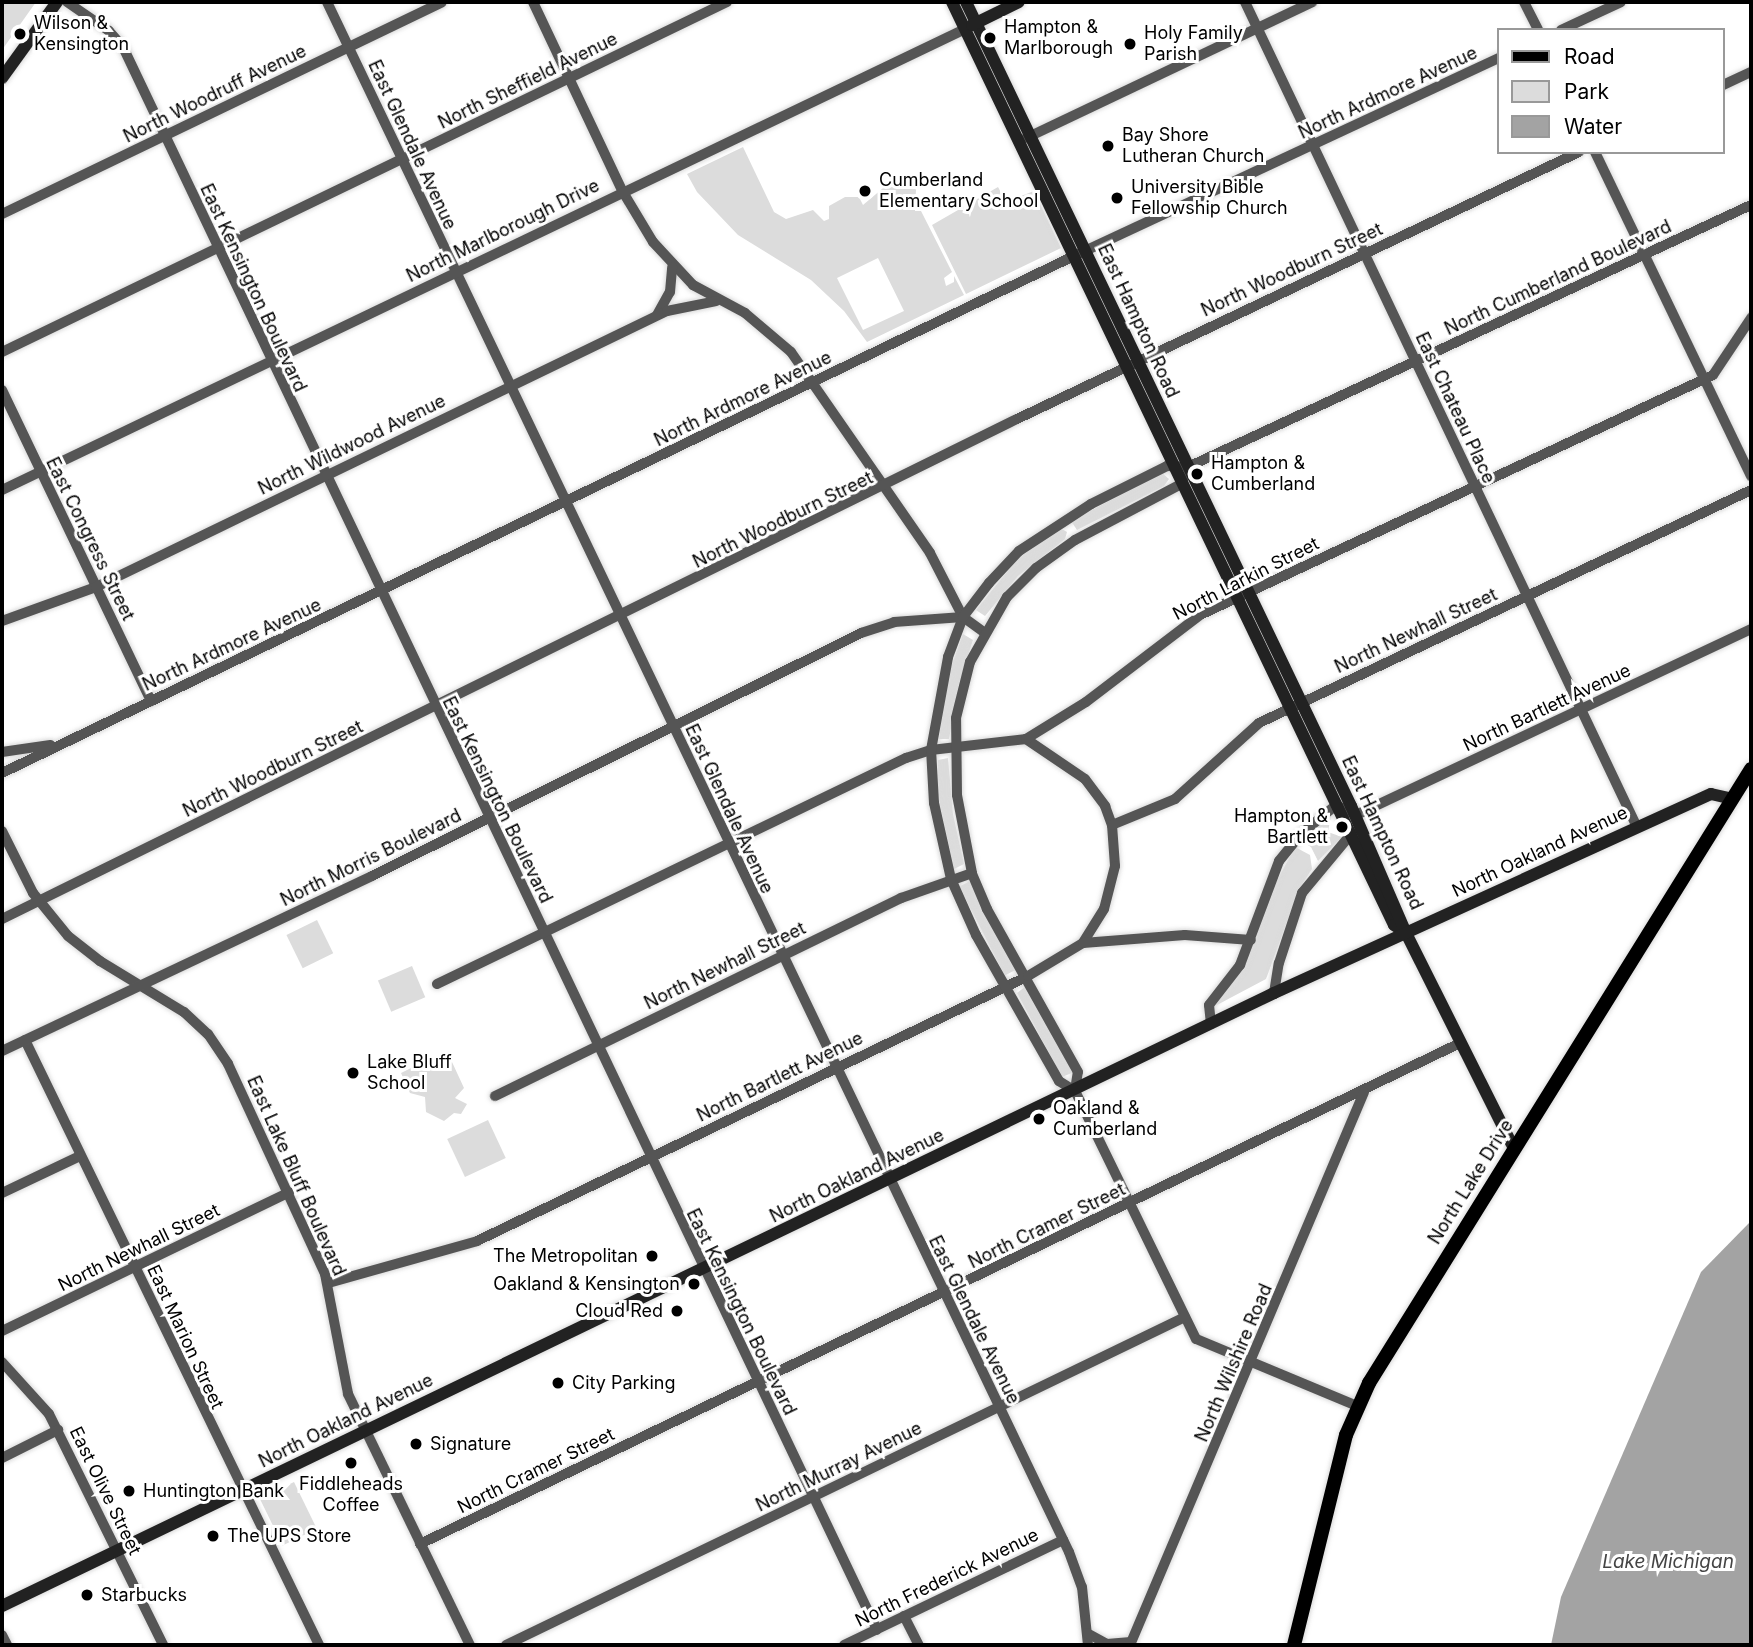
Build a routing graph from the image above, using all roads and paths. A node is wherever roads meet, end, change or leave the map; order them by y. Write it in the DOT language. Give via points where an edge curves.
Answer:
graph roads {
  1 [pos="57,2"];
  2 [pos="67,2"];
  3 [pos="327,2"];
  4 [pos="442,2"];
  5 [pos="533,2"];
  6 [pos="727,2"];
  7 [pos="953,2"];
  8 [pos="966,2"];
  9 [pos="1019,2"];
  10 [pos="1245,2"];
  11 [pos="1312,2"];
  12 [pos="1524,2"];
  13 [pos="1621,2"];
  14 [pos="971,26"];
  15 [pos="1257,27"];
  16 [pos="1537,28"];
  17 [pos="1565,28"];
  18 [pos="348,48"];
  19 [pos="1498,58"];
  20 [pos="1751,72"];
  21 [pos="2,78"];
  22 [pos="569,78"];
  23 [pos="1725,84"];
  24 [pos="165,137"];
  25 [pos="1024,139"];
  26 [pos="1312,144"];
  27 [pos="1575,154"];
  28 [pos="1596,154"];
  29 [pos="402,159"];
  30 [pos="623,192"];
  31 [pos="1751,205"];
  32 [pos="2,214"];
  33 [pos="217,250"];
  34 [pos="1080,253"];
  35 [pos="1364,254"];
  36 [pos="1645,255"];
  37 [pos="672,267"];
  38 [pos="456,273"];
  39 [pos="716,301"];
  40 [pos="657,316"];
  41 [pos="1751,318"];
  42 [pos="2,352"];
  43 [pos="1416,362"];
  44 [pos="271,363"];
  45 [pos="1132,364"];
  46 [pos="1704,378"];
  47 [pos="814,383"];
  48 [pos="510,386"];
  49 [pos="2,390"];
  50 [pos="1173,464"];
  51 [pos="1188,467"];
  52 [pos="41,474"];
  53 [pos="325,476"];
  54 [pos="1751,476"];
  55 [pos="1181,484"];
  56 [pos="1475,486"];
  57 [pos="883,487"];
  58 [pos="1751,490"];
  59 [pos="2,491"];
  60 [pos="565,502"];
  61 [pos="96,587"];
  62 [pos="381,592"];
  63 [pos="1248,592"];
  64 [pos="1527,595"];
  65 [pos="1236,598"];
  66 [pos="963,617"];
  67 [pos="620,618"];
  68 [pos="2,621"];
  69 [pos="1751,629"];
  70 [pos="984,632"];
  71 [pos="151,701"];
  72 [pos="1301,702"];
  73 [pos="435,707"];
  74 [pos="1289,708"];
  75 [pos="1582,709"];
  76 [pos="673,728"];
  77 [pos="1026,739"];
  78 [pos="61,743"];
  79 [pos="956,747"];
  80 [pos="931,750"];
  81 [pos="2,752"];
  82 [pos="1751,769"];
  83 [pos="2,773"];
  84 [pos="1732,799"];
  85 [pos="1336,805"];
  86 [pos="1356,815"];
  87 [pos="488,818"];
  88 [pos="1112,825"];
  89 [pos="1637,827"];
  90 [pos="2,831"];
  91 [pos="1352,838"];
  92 [pos="727,843"];
  93 [pos="972,873"];
  94 [pos="951,879"];
  95 [pos="39,901"];
  96 [pos="2,919"];
  97 [pos="543,933"];
  98 [pos="1406,933"];
  99 [pos="1251,940"];
  100 [pos="1083,943"];
  101 [pos="781,956"];
  102 [pos="1028,976"];
  103 [pos="437,984"];
  104 [pos="141,986"];
  105 [pos="1007,986"];
  106 [pos="1274,993"];
  107 [pos="1211,1024"];
  108 [pos="25,1040"];
  109 [pos="1460,1043"];
  110 [pos="597,1046"];
  111 [pos="2,1051"];
  112 [pos="835,1068"];
  113 [pos="1074,1091"];
  114 [pos="1364,1092"];
  115 [pos="495,1096"];
  116 [pos="1514,1149"];
  117 [pos="80,1156"];
  118 [pos="650,1157"];
  119 [pos="889,1179"];
  120 [pos="289,1192"];
  121 [pos="2,1193"];
  122 [pos="1130,1203"];
  123 [pos="135,1268"];
  124 [pos="703,1269"];
  125 [pos="328,1283"];
  126 [pos="943,1293"];
  127 [pos="1185,1317"];
  128 [pos="2,1331"];
  129 [pos="2,1362"];
  130 [pos="1250,1364"];
  131 [pos="757,1383"];
  132 [pos="1357,1406"];
  133 [pos="999,1408"];
  134 [pos="58,1430"];
  135 [pos="364,1431"];
  136 [pos="2,1458"];
  137 [pos="241,1491"];
  138 [pos="813,1497"];
  139 [pos="1063,1540"];
  140 [pos="421,1544"];
  141 [pos="117,1552"];
  142 [pos="2,1606"];
  143 [pos="904,1616"];
  144 [pos="877,1629"];
  145 [pos="1087,1633"];
  146 [pos="2,1634"];
  147 [pos="1131,1644"];
  148 [pos="7,1645"];
  149 [pos="163,1645"];
  150 [pos="319,1645"];
  151 [pos="470,1645"];
  152 [pos="506,1645"];
  153 [pos="845,1645"];
  154 [pos="919,1645"];
  155 [pos="1088,1645"];
  156 [pos="1294,1645"];
  1 -- 21 [label="main road"];
  2 -- 24 [label="street, East Kensington Boulevard" via="109,31 123,47"];
  3 -- 18 [label="street, East Glendale Avenue"];
  4 -- 18 [label="street, North Woodruff Avenue"];
  5 -- 22 [label="street"];
  6 -- 22 [label="street, North Sheffield Avenue"];
  7 -- 14 [label="main road, East Hampton Road"];
  8 -- 14 [label="main road, East Hampton Road"];
  9 -- 14 [label="main road, North Marlborough Drive"];
  10 -- 15 [label="street, East Chateau Place"];
  11 -- 15 [label="street"];
  12 -- 16 [label="street"];
  13 -- 17 [label="street"];
  14 -- 25 [label="main road, East Hampton Road"];
  14 -- 30 [label="street, North Marlborough Drive"];
  15 -- 25 [label="street"];
  15 -- 26 [label="street, East Chateau Place"];
  18 -- 24 [label="street, North Woodruff Avenue"];
  18 -- 29 [label="street, East Glendale Avenue"];
  19 -- 26 [label="street, North Ardmore Avenue"];
  20 -- 23 [label="street"];
  22 -- 29 [label="street, North Sheffield Avenue"];
  22 -- 30 [label="street"];
  24 -- 32 [label="street, North Woodruff Avenue"];
  24 -- 33 [label="street, East Kensington Boulevard"];
  25 -- 34 [label="main road, East Hampton Road"];
  26 -- 34 [label="street, North Ardmore Avenue"];
  26 -- 35 [label="street, East Chateau Place"];
  27 -- 35 [label="street, North Woodburn Street"];
  28 -- 36 [label="street"];
  29 -- 33 [label="street, North Sheffield Avenue"];
  29 -- 38 [label="street, East Glendale Avenue"];
  30 -- 37 [label="street"];
  30 -- 38 [label="street, North Marlborough Drive"];
  31 -- 36 [label="street, North Cumberland Boulevard"];
  33 -- 42 [label="street, North Sheffield Avenue"];
  33 -- 44 [label="street, East Kensington Boulevard"];
  34 -- 45 [label="main road, East Hampton Road"];
  34 -- 47 [label="street, North Ardmore Avenue"];
  35 -- 43 [label="street, East Chateau Place"];
  35 -- 45 [label="street, North Woodburn Street"];
  36 -- 43 [label="street, North Cumberland Boulevard"];
  36 -- 46 [label="street"];
  37 -- 39 [label="street"];
  37 -- 40 [label="street" via="670,292"];
  38 -- 44 [label="street, North Marlborough Drive"];
  38 -- 48 [label="street, East Glendale Avenue"];
  39 -- 40 [label="street, North Wildwood Avenue" via="689,304"];
  39 -- 47 [label="street" via="766,328"];
  40 -- 48 [label="street, North Wildwood Avenue"];
  41 -- 46 [label="street, North Larkin Street" via="1721,368"];
  43 -- 51 [label="street, North Cumberland Boulevard"];
  43 -- 56 [label="street, East Chateau Place"];
  44 -- 52 [label="street, North Marlborough Drive"];
  44 -- 53 [label="street, East Kensington Boulevard"];
  45 -- 50 [label="main road, East Hampton Road"];
  45 -- 51 [label="main road, East Hampton Road"];
  45 -- 57 [label="street, North Woodburn Street"];
  46 -- 54 [label="street"];
  46 -- 56 [label="street, North Larkin Street"];
  47 -- 57 [label="street"];
  47 -- 60 [label="street, North Ardmore Avenue"];
  48 -- 53 [label="street, North Wildwood Avenue"];
  48 -- 60 [label="street, East Glendale Avenue"];
  49 -- 52 [label="street, East Congress Street"];
  50 -- 51 [label="street"];
  50 -- 55 [label="main road, East Hampton Road"];
  50 -- 66 [label="street" via="1091,504 1019,551"];
  51 -- 55 [label="street"];
  51 -- 63 [label="main road, East Hampton Road"];
  52 -- 59 [label="street, North Marlborough Drive"];
  52 -- 61 [label="street, East Congress Street"];
  53 -- 61 [label="street, North Wildwood Avenue"];
  53 -- 62 [label="street, East Kensington Boulevard"];
  55 -- 65 [label="main road, East Hampton Road"];
  55 -- 70 [label="street" via="1107,520 1036,568 1007,597"];
  56 -- 63 [label="street, North Larkin Street"];
  56 -- 64 [label="street, East Chateau Place"];
  57 -- 66 [label="street" via="930,553"];
  57 -- 67 [label="street, North Woodburn Street"];
  58 -- 64 [label="street, North Newhall Street"];
  60 -- 62 [label="street, North Ardmore Avenue"];
  60 -- 67 [label="street, East Glendale Avenue"];
  61 -- 68 [label="street, North Wildwood Avenue"];
  61 -- 71 [label="street, East Congress Street"];
  62 -- 71 [label="street, North Ardmore Avenue"];
  62 -- 73 [label="street, East Kensington Boulevard"];
  63 -- 65 [label="street, North Larkin Street"];
  63 -- 72 [label="main road, East Hampton Road"];
  64 -- 72 [label="street, North Newhall Street"];
  64 -- 75 [label="street, East Chateau Place"];
  65 -- 74 [label="main road, East Hampton Road"];
  65 -- 77 [label="street, North Larkin Street" via="1167,637 1086,702"];
  66 -- 70 [label="street"];
  66 -- 76 [label="street, North Morris Boulevard" via="894,622 861,633"];
  66 -- 80 [label="street" via="939,692"];
  67 -- 73 [label="street, North Woodburn Street"];
  67 -- 76 [label="street, East Glendale Avenue"];
  69 -- 75 [label="street, North Bartlett Avenue"];
  70 -- 79 [label="street" via="962,686"];
  71 -- 78 [label="street, North Ardmore Avenue"];
  72 -- 74 [label="street, North Newhall Street"];
  72 -- 86 [label="main road, East Hampton Road"];
  73 -- 87 [label="street, East Kensington Boulevard"];
  73 -- 95 [label="street, North Woodburn Street"];
  74 -- 85 [label="main road, East Hampton Road"];
  74 -- 88 [label="street, North Newhall Street" via="1259,723 1175,799"];
  75 -- 86 [label="street, North Bartlett Avenue"];
  75 -- 89 [label="street, East Chateau Place"];
  76 -- 87 [label="street, North Morris Boulevard"];
  76 -- 92 [label="street, East Glendale Avenue"];
  77 -- 79 [label="street, North Larkin Street"];
  77 -- 88 [label="street" via="1085,779 1105,806"];
  78 -- 81 [label="street"];
  78 -- 83 [label="street, North Ardmore Avenue"];
  79 -- 80 [label="street, North Larkin Street"];
  79 -- 93 [label="street" via="957,795"];
  80 -- 92 [label="street, North Larkin Street"];
  80 -- 94 [label="street" via="934,803"];
  82 -- 84 [label="main road, North Lake Drive"];
  84 -- 89 [label="main road, North Oakland Avenue" via="1710,794"];
  84 -- 116 [label="main road, North Lake Drive"];
  85 -- 86 [label="street"];
  85 -- 91 [label="main road, East Hampton Road"];
  85 -- 99 [label="street" via="1300,834 1279,861"];
  86 -- 91 [label="street"];
  86 -- 98 [label="main road, East Hampton Road"];
  87 -- 97 [label="street, East Kensington Boulevard"];
  87 -- 104 [label="street, North Morris Boulevard"];
  88 -- 100 [label="street" via="1115,866 1104,909"];
  89 -- 98 [label="main road, North Oakland Avenue"];
  90 -- 95 [label="street, East Lake Bluff Boulevard"];
  91 -- 98 [label="main road, East Hampton Road" via="1394,925"];
  91 -- 106 [label="street" via="1329,856 1302,893"];
  92 -- 97 [label="street, North Larkin Street"];
  92 -- 101 [label="street, East Glendale Avenue"];
  93 -- 94 [label="street, North Newhall Street"];
  93 -- 102 [label="street" via="987,909"];
  94 -- 101 [label="street, North Newhall Street"];
  94 -- 105 [label="street"];
  95 -- 96 [label="street, North Woodburn Street"];
  95 -- 104 [label="street, East Lake Bluff Boulevard" via="68,936"];
  97 -- 103 [label="street, North Larkin Street"];
  97 -- 110 [label="street, East Kensington Boulevard"];
  98 -- 106 [label="main road, North Oakland Avenue"];
  98 -- 109 [label="main road"];
  99 -- 100 [label="street, North Bartlett Avenue" via="1185,936"];
  99 -- 107 [label="street" via="1240,965 1212,999"];
  100 -- 102 [label="street, North Bartlett Avenue"];
  101 -- 110 [label="street, North Newhall Street"];
  101 -- 112 [label="street, East Glendale Avenue"];
  102 -- 105 [label="street, North Bartlett Avenue"];
  102 -- 113 [label="street" via="1078,1072"];
  104 -- 108 [label="street, North Morris Boulevard"];
  104 -- 120 [label="street, East Lake Bluff Boulevard" via="184,1012 218,1047"];
  105 -- 112 [label="street, North Bartlett Avenue"];
  105 -- 113 [label="street" via="1059,1081"];
  106 -- 107 [label="main road, North Oakland Avenue"];
  107 -- 113 [label="main road, North Oakland Avenue"];
  108 -- 111 [label="street, North Morris Boulevard"];
  108 -- 117 [label="street, East Marion Street"];
  109 -- 114 [label="street, North Cramer Street"];
  109 -- 116 [label="main road"];
  110 -- 115 [label="street, North Newhall Street"];
  110 -- 118 [label="street, East Kensington Boulevard"];
  112 -- 118 [label="street, North Bartlett Avenue"];
  112 -- 119 [label="street, East Glendale Avenue"];
  113 -- 119 [label="main road, North Oakland Avenue"];
  113 -- 122 [label="street"];
  114 -- 122 [label="street, North Cramer Street"];
  114 -- 130 [label="street, North Wilshire Road"];
  116 -- 132 [label="main road, North Lake Drive"];
  117 -- 121 [label="street"];
  117 -- 123 [label="street, East Marion Street"];
  118 -- 124 [label="street, East Kensington Boulevard"];
  118 -- 125 [label="street, North Bartlett Avenue" via="477,1241"];
  119 -- 124 [label="main road, North Oakland Avenue"];
  119 -- 126 [label="street, East Glendale Avenue"];
  120 -- 123 [label="street, North Newhall Street"];
  120 -- 125 [label="street, East Lake Bluff Boulevard"];
  122 -- 126 [label="street, North Cramer Street"];
  122 -- 127 [label="street"];
  123 -- 128 [label="street, North Newhall Street"];
  123 -- 137 [label="street, East Marion Street"];
  124 -- 131 [label="street, East Kensington Boulevard"];
  124 -- 135 [label="main road, North Oakland Avenue"];
  125 -- 135 [label="street, East Lake Bluff Boulevard" via="340,1370"];
  126 -- 131 [label="street, North Cramer Street"];
  126 -- 133 [label="street, East Glendale Avenue"];
  127 -- 130 [label="street" via="1196,1339"];
  127 -- 133 [label="street, North Murray Avenue"];
  129 -- 134 [label="street, East Olive Street" via="36,1395"];
  130 -- 132 [label="street"];
  130 -- 147 [label="street, North Wilshire Road"];
  131 -- 138 [label="street, East Kensington Boulevard"];
  131 -- 140 [label="street, North Cramer Street"];
  132 -- 156 [label="main road, North Lake Drive"];
  133 -- 138 [label="street, North Murray Avenue"];
  133 -- 139 [label="street, East Glendale Avenue"];
  134 -- 136 [label="street"];
  134 -- 141 [label="street, East Olive Street"];
  135 -- 137 [label="main road, North Oakland Avenue"];
  135 -- 140 [label="street, East Lake Bluff Boulevard"];
  137 -- 141 [label="main road, North Oakland Avenue"];
  137 -- 150 [label="street, East Marion Street"];
  138 -- 144 [label="street, East Kensington Boulevard"];
  138 -- 152 [label="street, North Murray Avenue"];
  139 -- 143 [label="street, North Frederick Avenue"];
  139 -- 145 [label="street, East Glendale Avenue" via="1082,1587"];
  140 -- 151 [label="street, East Lake Bluff Boulevard"];
  141 -- 142 [label="main road, North Oakland Avenue"];
  141 -- 149 [label="street, East Olive Street"];
  143 -- 144 [label="street, North Frederick Avenue"];
  143 -- 154 [label="street"];
  144 -- 153 [label="street, North Frederick Avenue"];
  145 -- 147 [label="street" via="1107,1644"];
  145 -- 155 [label="street, East Glendale Avenue"];
  146 -- 148 [label="street"];
}
